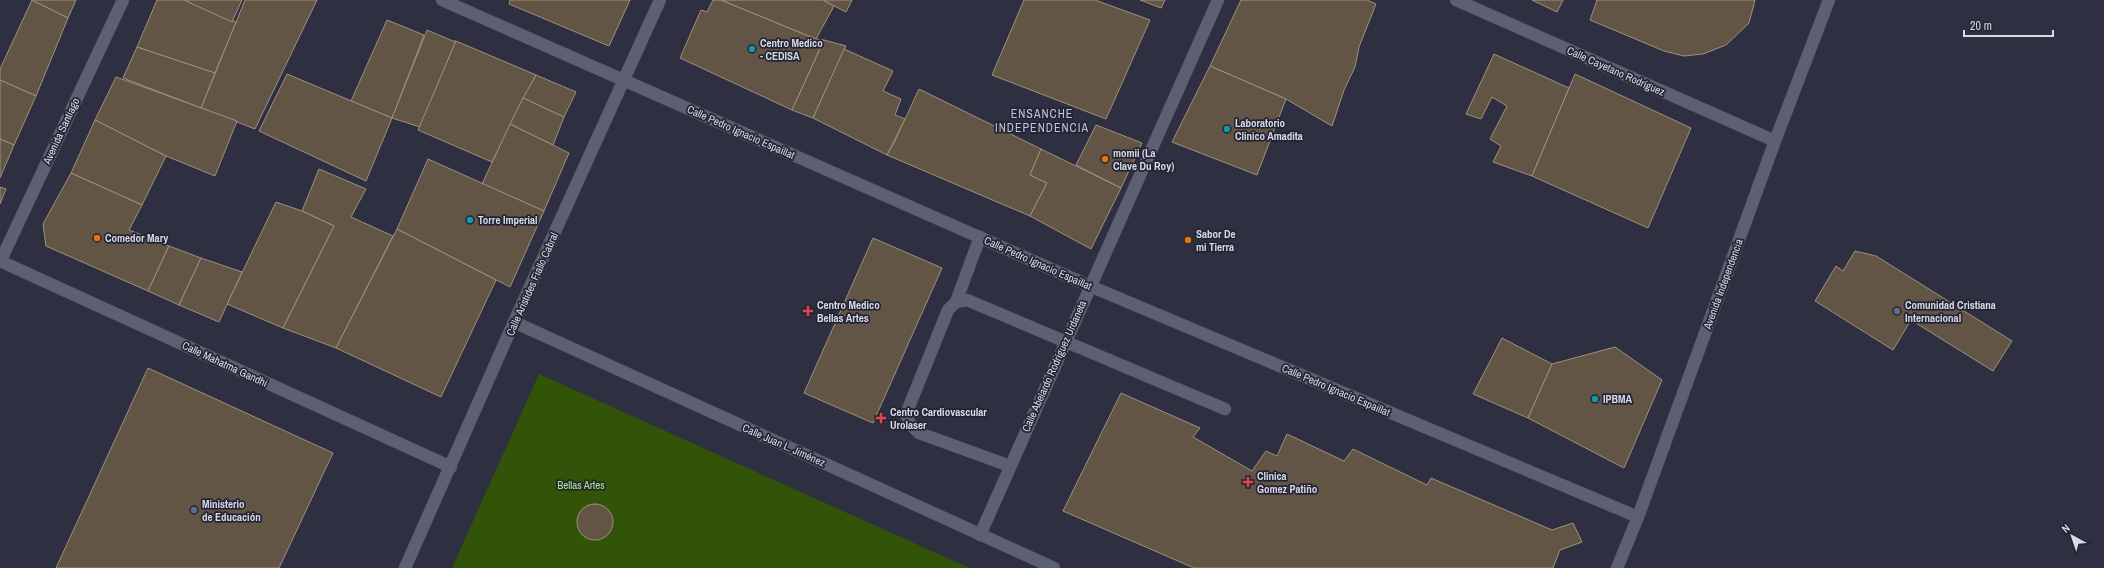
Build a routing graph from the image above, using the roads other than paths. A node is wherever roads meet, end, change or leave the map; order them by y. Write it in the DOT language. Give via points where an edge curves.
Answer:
graph roads {
  1 [pos="123,0"];
  2 [pos="442,0"];
  3 [pos="660,0"];
  4 [pos="1218,0"];
  5 [pos="1456,0"];
  6 [pos="1829,0"];
  7 [pos="624,81"];
  8 [pos="1775,141"];
  9 [pos="980,237"];
  10 [pos="0,261"];
  11 [pos="1090,286"];
  12 [pos="956,302"];
  13 [pos="514,322"];
  14 [pos="1065,343"];
  15 [pos="1225,409"];
  16 [pos="451,466"];
  17 [pos="1010,466"];
  18 [pos="1638,517"];
  19 [pos="980,535"];
  20 [pos="405,568"];
  21 [pos="1054,568"];
  22 [pos="1617,568"];
  1 -- 10 [label="street, Avenida Santiago"];
  2 -- 7 [label="street, Calle Pedro Ignacio Espaillat"];
  3 -- 7 [label="street, Calle Arístides Fiallo Cabral"];
  4 -- 11 [label="street, Calle Abelardo Rodríguez Urdaneta"];
  5 -- 8 [label="street, Calle Cayetano Rodríguez"];
  6 -- 8 [label="street, Avenida Independencia"];
  7 -- 9 [label="street, Calle Pedro Ignacio Espaillat"];
  7 -- 13 [label="street, Calle Arístides Fiallo Cabral"];
  8 -- 18 [label="street, Avenida Independencia"];
  9 -- 11 [label="street, Calle Pedro Ignacio Espaillat"];
  9 -- 12 [label="street"];
  10 -- 16 [label="street, Calle Mahatma Gandhi"];
  11 -- 14 [label="street, Calle Abelardo Rodríguez Urdaneta"];
  11 -- 18 [label="street, Calle Pedro Ignacio Espaillat"];
  12 -- 14 [label="street" via="967,300"];
  12 -- 17 [label="street" via="948,310 906,414 910,424 919,433"];
  13 -- 16 [label="street, Calle Arístides Fiallo Cabral"];
  13 -- 19 [label="street, Calle Juan L. Jiménez"];
  14 -- 15 [label="street"];
  14 -- 17 [label="street, Calle Abelardo Rodríguez Urdaneta"];
  16 -- 20 [label="street, Calle Arístides Fiallo Cabral"];
  17 -- 19 [label="street, Calle Abelardo Rodríguez Urdaneta"];
  18 -- 22 [label="street, Avenida Independencia"];
  19 -- 21 [label="street, Calle Juan L. Jiménez"];
}
